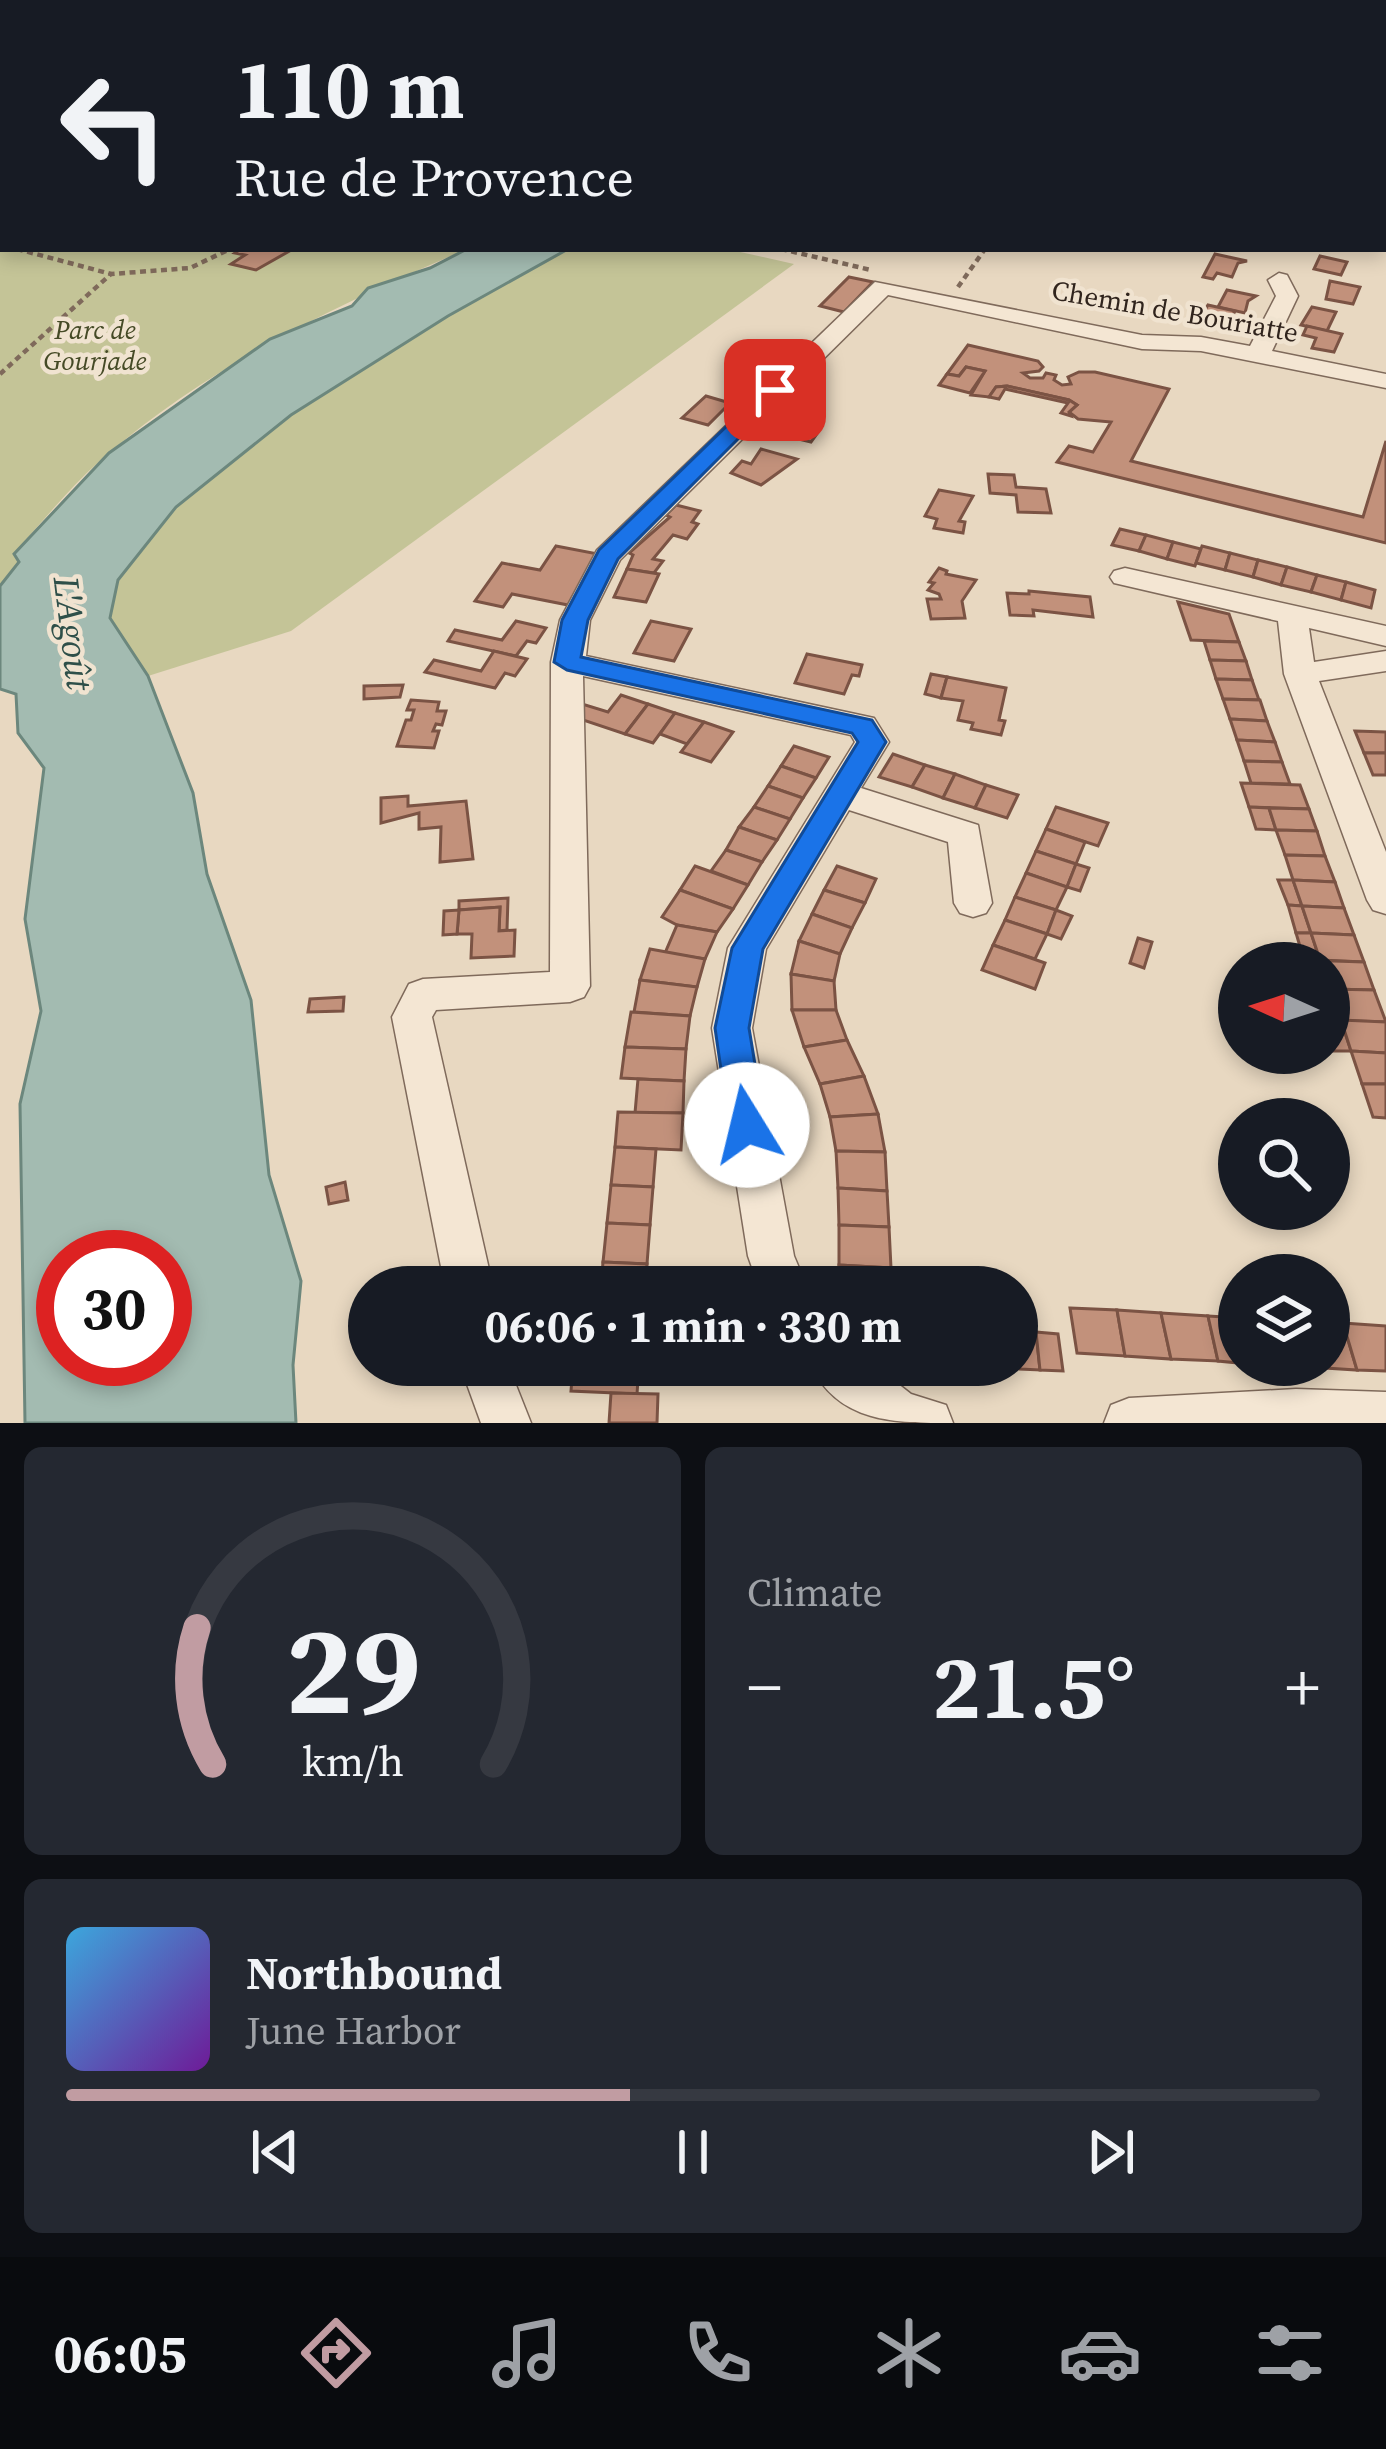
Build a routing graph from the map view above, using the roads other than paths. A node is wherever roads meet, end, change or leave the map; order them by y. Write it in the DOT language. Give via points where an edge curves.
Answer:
graph roads {
  1 [pos="1279,280"];
  2 [pos="1258,354"];
  3 [pos="1386,381"];
  4 [pos="1125,577"];
  5 [pos="1292,613"];
  6 [pos="1386,636"];
  7 [pos="567,662"];
  8 [pos="1386,662"];
  9 [pos="1300,674"];
  10 [pos="841,794"];
  11 [pos="1383,882"];
  12 [pos="973,903"];
  13 [pos="465,1266"];
  14 [pos="774,1266"];
  15 [pos="492,1386"];
  16 [pos="861,1386"];
  17 [pos="1386,1417"];
  18 [pos="1297,1418"];
  19 [pos="506,1423"];
  20 [pos="928,1423"];
  21 [pos="1129,1423"];
  1 -- 2 [label="street" via="1287,296"];
  2 -- 3 [label="street, Chemin de Bouriatte"];
  2 -- 7 [label="street, Chemin de Bouriatte" via="1142,342 964,297 883,287 607,556 575,620"];
  4 -- 5 [label="street"];
  5 -- 6 [label="street"];
  5 -- 9 [label="street"];
  7 -- 10 [label="street" via="862,726 872,742"];
  7 -- 13 [label="street" via="570,986 423,995 412,1017"];
  8 -- 9 [label="street"];
  9 -- 11 [label="street"];
  10 -- 12 [label="street" via="965,835"];
  10 -- 14 [label="street" via="748,948 732,1028"];
  15 -- 19 [label="street"];
  16 -- 20 [label="street" via="899,1417"];
  17 -- 18 [label="street"];
  18 -- 21 [label="street"];
}
